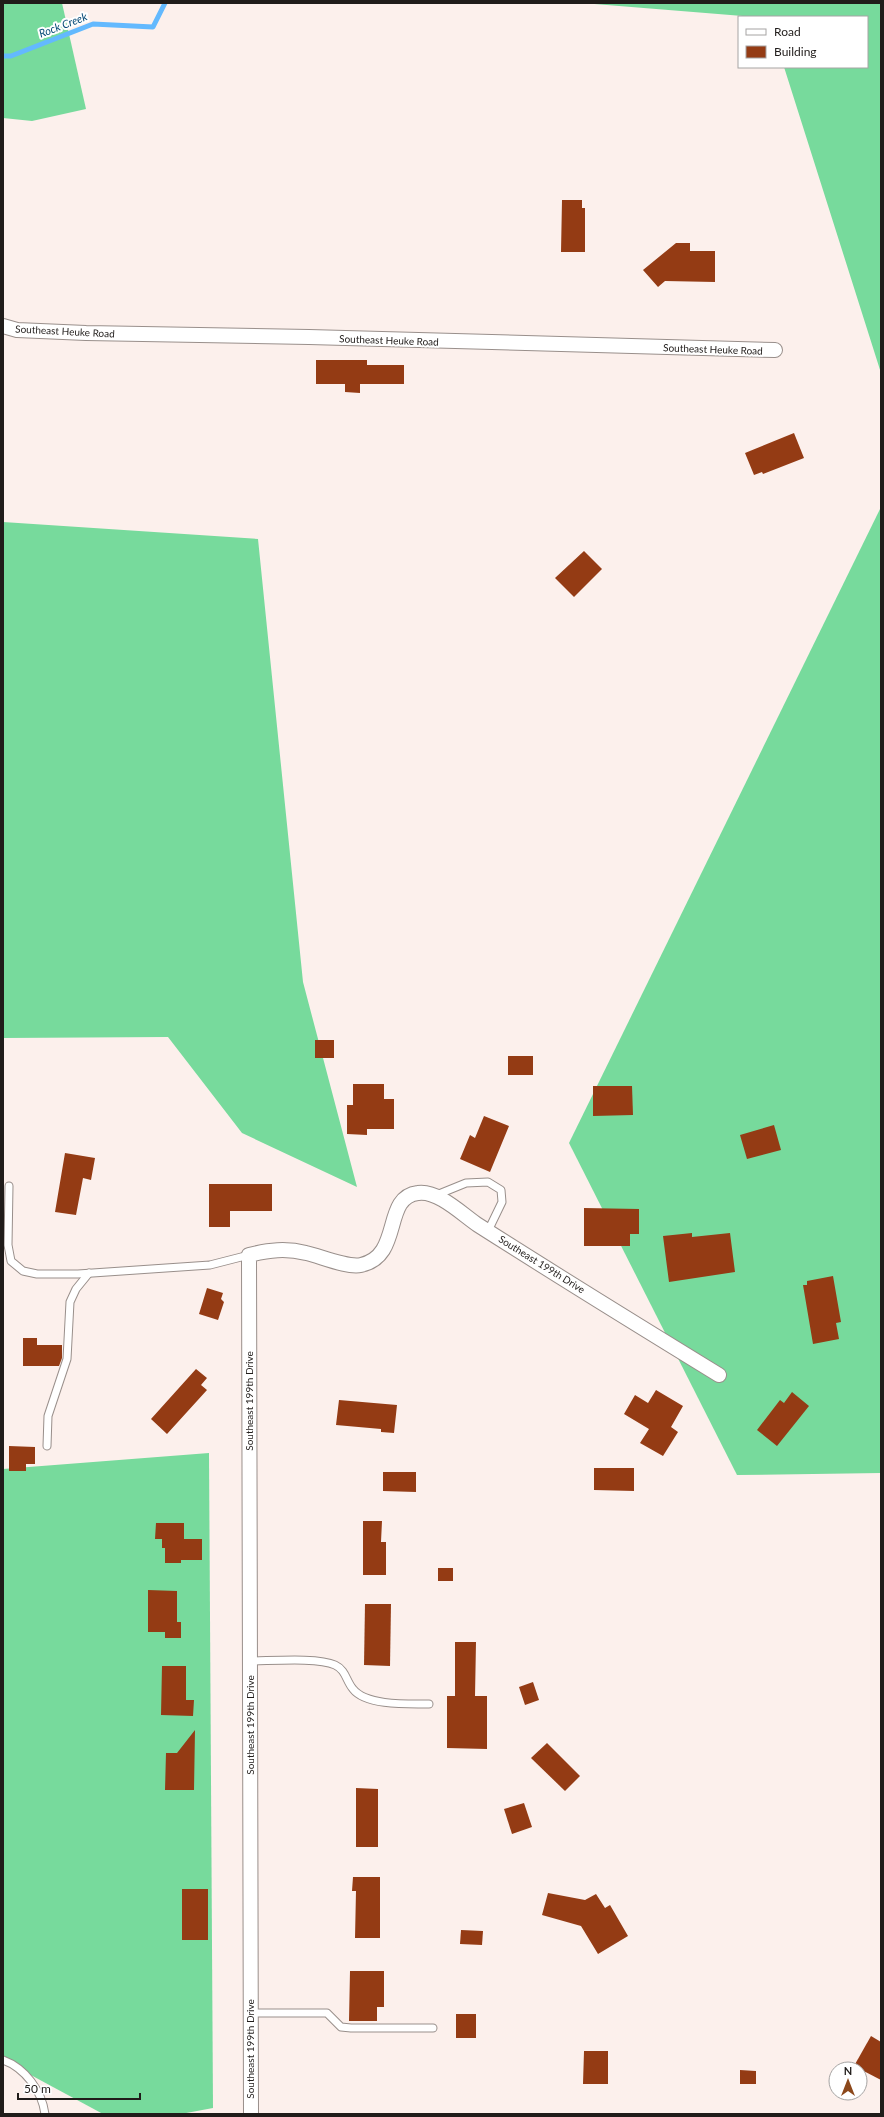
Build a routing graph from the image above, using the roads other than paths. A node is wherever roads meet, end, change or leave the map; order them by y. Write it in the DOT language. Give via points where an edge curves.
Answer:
graph roads {
  1 [pos="3,326"];
  2 [pos="775,350"];
  3 [pos="9,1186"];
  4 [pos="434,1196"];
  5 [pos="488,1231"];
  6 [pos="249,1255"];
  7 [pos="89,1273"];
  8 [pos="719,1375"];
  9 [pos="47,1446"];
  10 [pos="250,1661"];
  11 [pos="429,1704"];
  12 [pos="250,2013"];
  13 [pos="433,2028"];
  14 [pos="3,2060"];
  15 [pos="45,2114"];
  16 [pos="251,2114"];
  1 -- 2 [label="street, Southeast Heuke Road" via="17,330 86,333"];
  3 -- 7 [label="lane" via="8,1245 11,1261 23,1271 37,1274"];
  4 -- 5 [label="street, Southeast 199th Drive"];
  4 -- 5 [label="lane" via="466,1183 488,1182 501,1190 502,1202"];
  4 -- 6 [label="street, Southeast 199th Drive" via="419,1192 405,1197 395,1211 386,1248 374,1260 361,1266 292,1250 278,1249"];
  5 -- 8 [label="street, Southeast 199th Drive"];
  6 -- 7 [label="lane" via="210,1265"];
  6 -- 10 [label="street, Southeast 199th Drive"];
  7 -- 9 [label="lane" via="76,1289 70,1302 67,1359 48,1416"];
  10 -- 11 [label="lane" via="324,1661 336,1665 344,1672 358,1694 394,1704"];
  10 -- 12 [label="street, Southeast 199th Drive"];
  12 -- 13 [label="lane" via="327,2013 341,2027 351,2028"];
  12 -- 16 [label="street, Southeast 199th Drive"];
  14 -- 15 [label="lane" via="11,2063 32,2081"];
}
